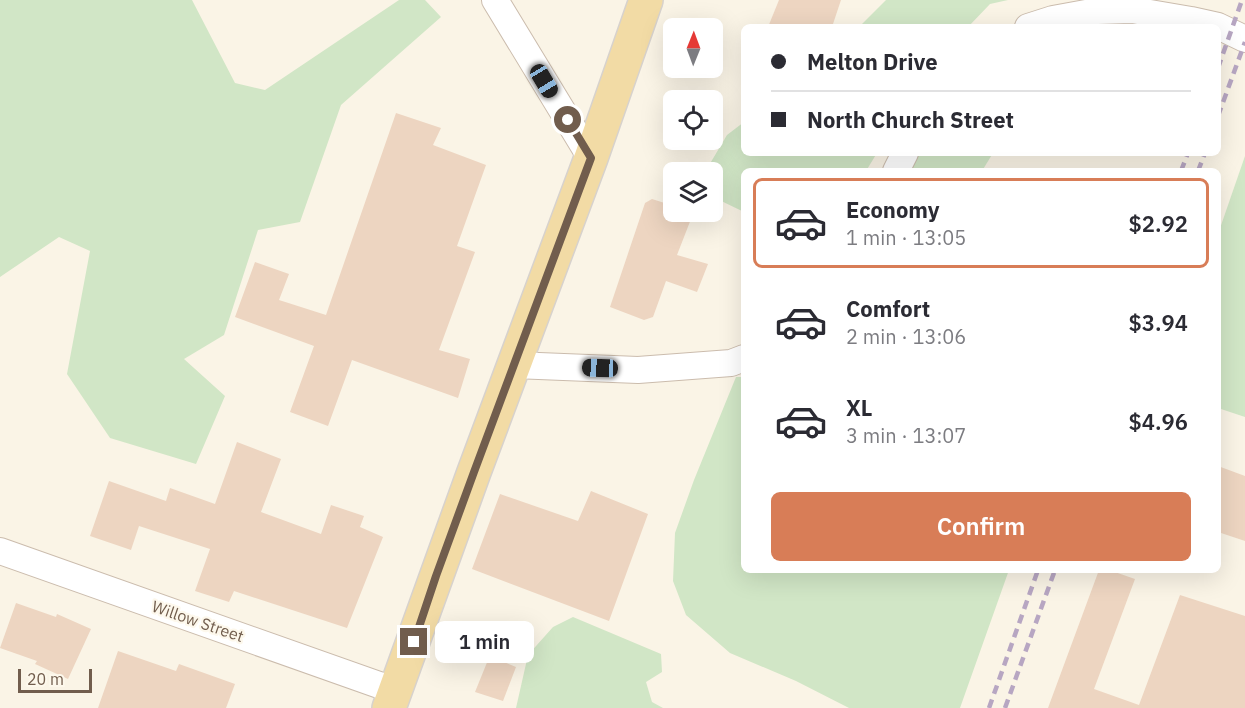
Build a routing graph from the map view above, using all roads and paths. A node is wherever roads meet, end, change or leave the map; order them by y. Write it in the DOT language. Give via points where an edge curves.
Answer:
graph roads {
  1 [pos="495,0"];
  2 [pos="646,0"];
  3 [pos="1037,24"];
  4 [pos="1209,24"];
  5 [pos="1221,27"];
  6 [pos="1245,39"];
  7 [pos="591,158"];
  8 [pos="741,359"];
  9 [pos="514,365"];
  10 [pos="0,551"];
  11 [pos="393,700"];
  1 -- 7 [label="street"];
  2 -- 7 [label="main road"];
  3 -- 4 [label="street" via="1097,11 1132,10"];
  5 -- 6 [label="street"];
  7 -- 9 [label="main road"];
  8 -- 9 [label="street" via="638,370"];
  9 -- 11 [label="main road"];
  10 -- 11 [label="street, Willow Street"];
}
